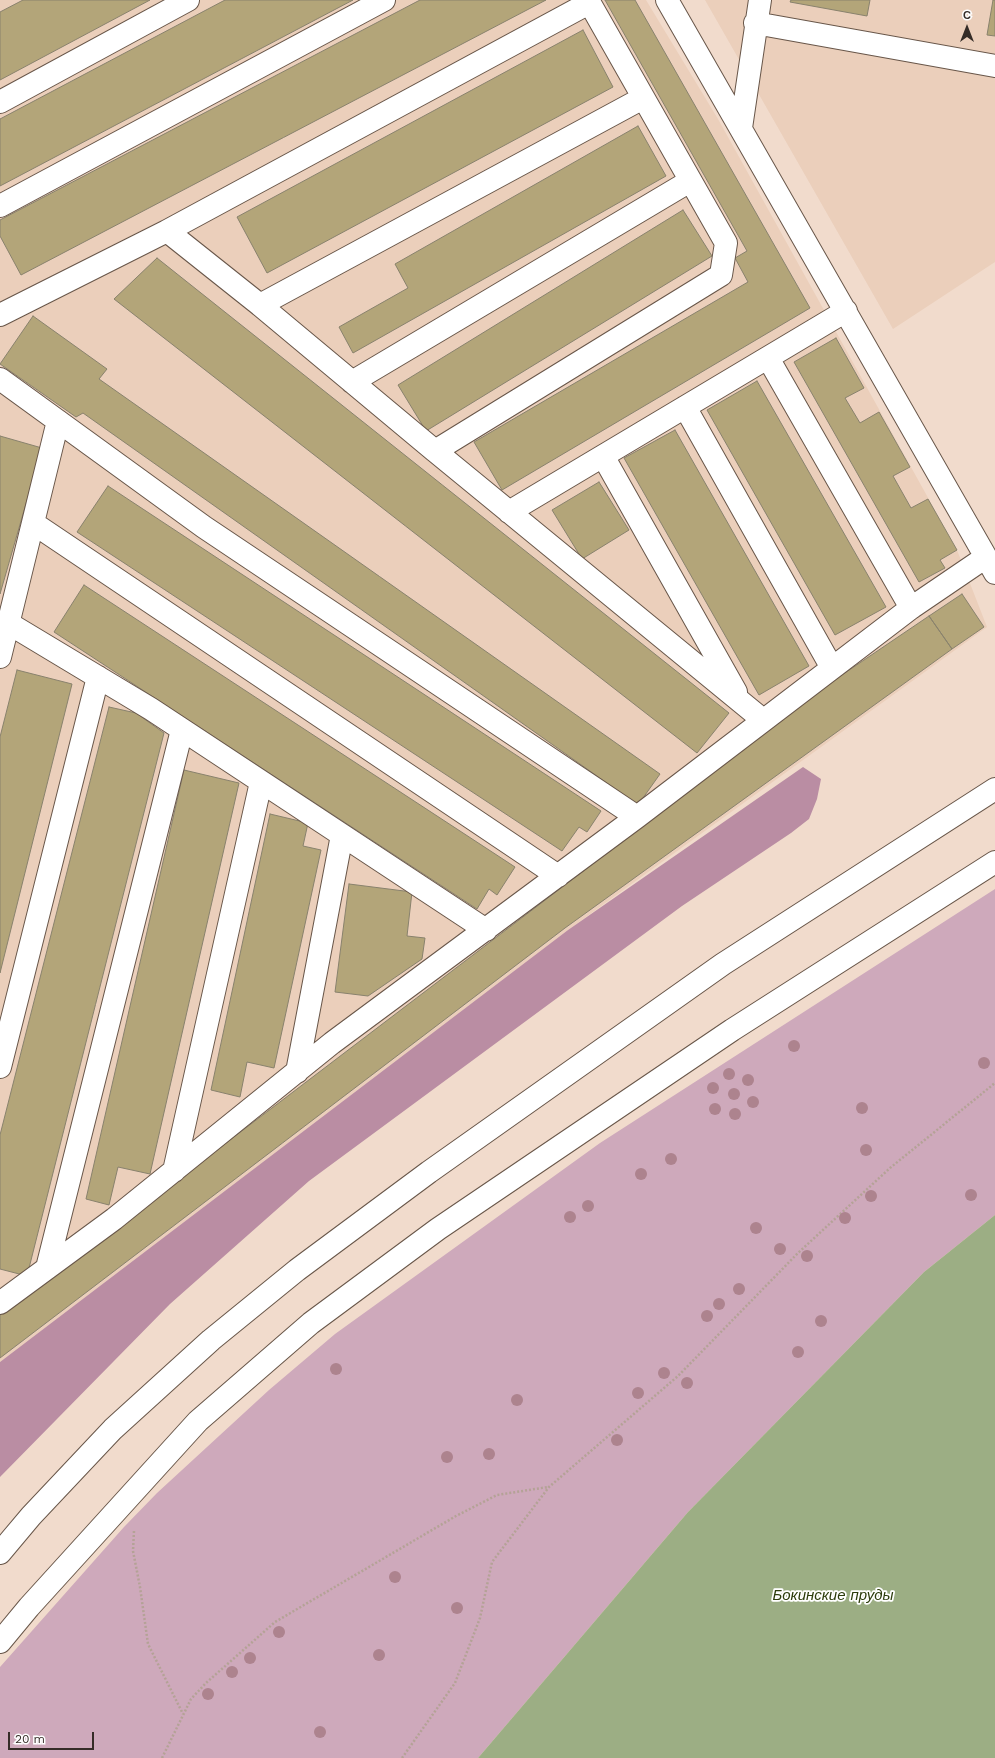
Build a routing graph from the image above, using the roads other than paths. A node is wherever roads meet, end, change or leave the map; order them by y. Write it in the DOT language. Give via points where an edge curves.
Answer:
graph roads {
  1 [pos="188,0"];
  2 [pos="384,0"];
  3 [pos="668,0"];
  4 [pos="760,0"];
  5 [pos="588,1"];
  6 [pos="756,23"];
  7 [pos="995,66"];
  8 [pos="643,98"];
  9 [pos="0,102"];
  10 [pos="741,128"];
  11 [pos="690,181"];
  12 [pos="0,206"];
  13 [pos="167,231"];
  14 [pos="260,306"];
  15 [pos="846,311"];
  16 [pos="0,315"];
  17 [pos="768,358"];
  18 [pos="0,379"];
  19 [pos="352,382"];
  20 [pos="685,407"];
  21 [pos="58,421"];
  22 [pos="435,451"];
  23 [pos="603,456"];
  24 [pos="509,512"];
  25 [pos="33,523"];
  26 [pos="990,565"];
  27 [pos="911,608"];
  28 [pos="8,624"];
  29 [pos="0,657"];
  30 [pos="832,668"];
  31 [pos="98,677"];
  32 [pos="742,703"];
  33 [pos="763,720"];
  34 [pos="182,730"];
  35 [pos="261,782"];
  36 [pos="995,789"];
  37 [pos="637,817"];
  38 [pos="342,835"];
  39 [pos="995,862"];
  40 [pos="558,876"];
  41 [pos="486,930"];
  42 [pos="0,1067"];
  43 [pos="297,1072"];
  44 [pos="174,1171"];
  45 [pos="47,1268"];
  46 [pos="0,1303"];
  47 [pos="0,1553"];
  48 [pos="0,1642"];
  1 -- 9 [label="main road"];
  2 -- 12 [label="main road"];
  3 -- 10 [label="main road"];
  4 -- 6 [label="main road"];
  5 -- 8 [label="main road"];
  5 -- 13 [label="main road"];
  6 -- 7 [label="main road"];
  6 -- 10 [label="main road"];
  8 -- 11 [label="main road"];
  8 -- 14 [label="main road"];
  10 -- 15 [label="main road"];
  11 -- 19 [label="main road"];
  11 -- 22 [label="main road" via="726,243 721,275"];
  13 -- 14 [label="main road"];
  13 -- 16 [label="main road"];
  14 -- 19 [label="main road"];
  15 -- 17 [label="main road"];
  15 -- 26 [label="main road"];
  17 -- 20 [label="main road"];
  17 -- 27 [label="main road"];
  18 -- 21 [label="main road"];
  19 -- 22 [label="main road"];
  20 -- 23 [label="main road"];
  20 -- 30 [label="main road"];
  21 -- 25 [label="main road"];
  21 -- 37 [label="main road" via="204,527"];
  22 -- 24 [label="main road"];
  23 -- 24 [label="main road"];
  23 -- 32 [label="main road"];
  24 -- 32 [label="main road"];
  25 -- 28 [label="main road"];
  25 -- 40 [label="main road"];
  26 -- 27 [label="main road"];
  27 -- 30 [label="main road"];
  28 -- 29 [label="main road"];
  28 -- 31 [label="main road"];
  30 -- 33 [label="main road"];
  31 -- 34 [label="main road"];
  31 -- 42 [label="main road"];
  32 -- 33 [label="main road"];
  33 -- 37 [label="main road"];
  34 -- 35 [label="main road"];
  34 -- 45 [label="main road"];
  35 -- 38 [label="main road"];
  35 -- 44 [label="main road"];
  36 -- 47 [label="main road" via="723,964 429,1172 297,1270 211,1340 113,1430 31,1516"];
  37 -- 40 [label="main road"];
  38 -- 41 [label="main road"];
  38 -- 43 [label="main road"];
  39 -- 48 [label="main road" via="712,1043 438,1229 311,1324 198,1421"];
  40 -- 41 [label="main road"];
  41 -- 43 [label="main road" via="332,1043"];
  43 -- 44 [label="main road"];
  44 -- 45 [label="main road"];
  45 -- 46 [label="main road"];
}
